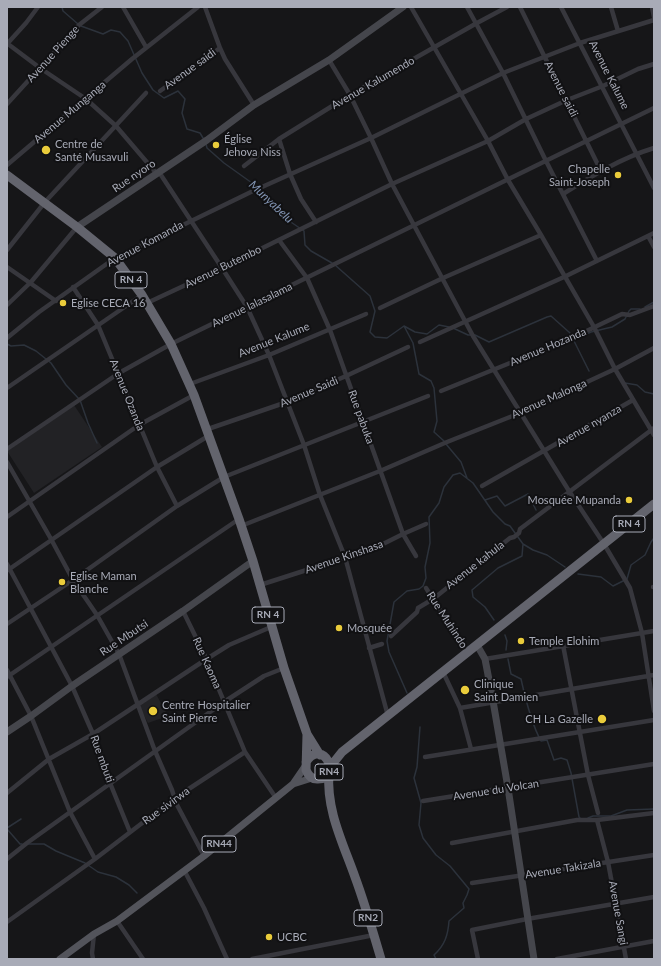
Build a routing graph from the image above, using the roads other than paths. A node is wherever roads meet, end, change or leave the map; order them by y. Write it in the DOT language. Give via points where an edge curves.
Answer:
graph roads {
  1 [pos="38,7"];
  2 [pos="102,7"];
  3 [pos="123,7"];
  4 [pos="198,7"];
  5 [pos="205,7"];
  6 [pos="403,7"];
  7 [pos="411,7"];
  8 [pos="467,7"];
  9 [pos="508,7"];
  10 [pos="520,7"];
  11 [pos="561,7"];
  12 [pos="611,7"];
  13 [pos="652,7"];
  14 [pos="654,19"];
  15 [pos="477,23"];
  16 [pos="618,31"];
  17 [pos="580,43"];
  18 [pos="7,44"];
  19 [pos="146,47"];
  20 [pos="435,47"];
  21 [pos="220,48"];
  22 [pos="544,57"];
  23 [pos="329,60"];
  24 [pos="654,64"];
  25 [pos="40,68"];
  26 [pos="503,73"];
  27 [pos="603,86"];
  28 [pos="160,91"];
  29 [pos="146,93"];
  30 [pos="461,94"];
  31 [pos="350,95"];
  32 [pos="86,99"];
  33 [pos="567,100"];
  34 [pos="7,104"];
  35 [pos="254,105"];
  36 [pos="654,109"];
  37 [pos="526,119"];
  38 [pos="621,124"];
  39 [pos="116,126"];
  40 [pos="371,138"];
  41 [pos="279,140"];
  42 [pos="587,140"];
  43 [pos="488,141"];
  44 [pos="654,148"];
  45 [pos="636,153"];
  46 [pos="546,161"];
  47 [pos="7,165"];
  48 [pos="244,166"];
  49 [pos="601,171"];
  50 [pos="158,173"];
  51 [pos="290,174"];
  52 [pos="7,175"];
  53 [pos="508,180"];
  54 [pos="392,184"];
  55 [pos="262,187"];
  56 [pos="654,188"];
  57 [pos="253,191"];
  58 [pos="563,194"];
  59 [pos="45,202"];
  60 [pos="190,220"];
  61 [pos="316,222"];
  62 [pos="415,226"];
  63 [pos="77,227"];
  64 [pos="654,233"];
  65 [pos="541,235"];
  66 [pos="648,236"];
  67 [pos="279,240"];
  68 [pos="654,247"];
  69 [pos="7,250"];
  70 [pos="115,258"];
  71 [pos="597,260"];
  72 [pos="7,266"];
  73 [pos="222,268"];
  74 [pos="564,277"];
  75 [pos="307,278"];
  76 [pos="443,278"];
  77 [pos="31,282"];
  78 [pos="73,287"];
  79 [pos="145,299"];
  80 [pos="56,301"];
  81 [pos="7,305"];
  82 [pos="654,306"];
  83 [pos="247,307"];
  84 [pos="380,308"];
  85 [pos="366,314"];
  86 [pos="465,321"];
  87 [pos="98,325"];
  88 [pos="330,330"];
  89 [pos="595,330"];
  90 [pos="7,338"];
  91 [pos="420,342"];
  92 [pos="171,344"];
  93 [pos="408,346"];
  94 [pos="654,348"];
  95 [pos="269,355"];
  96 [pos="615,369"];
  97 [pos="494,370"];
  98 [pos="119,373"];
  99 [pos="346,376"];
  100 [pos="190,384"];
  101 [pos="7,388"];
  102 [pos="441,391"];
  103 [pos="194,395"];
  104 [pos="428,396"];
  105 [pos="633,400"];
  106 [pos="286,402"];
  107 [pos="520,413"];
  108 [pos="364,422"];
  109 [pos="139,425"];
  110 [pos="652,429"];
  111 [pos="209,432"];
  112 [pos="654,435"];
  113 [pos="304,445"];
  114 [pos="7,449"];
  115 [pos="545,451"];
  116 [pos="7,462"];
  117 [pos="157,466"];
  118 [pos="380,471"];
  119 [pos="224,477"];
  120 [pos="482,486"];
  121 [pos="569,491"];
  122 [pos="320,495"];
  123 [pos="28,501"];
  124 [pos="654,504"];
  125 [pos="177,506"];
  126 [pos="7,517"];
  127 [pos="240,522"];
  128 [pos="426,524"];
  129 [pos="403,534"];
  130 [pos="52,540"];
  131 [pos="604,544"];
  132 [pos="416,556"];
  133 [pos="345,557"];
  134 [pos="253,561"];
  135 [pos="8,568"];
  136 [pos="73,580"];
  137 [pos="260,585"];
  138 [pos="426,588"];
  139 [pos="433,599"];
  140 [pos="30,609"];
  141 [pos="183,611"];
  142 [pos="97,615"];
  143 [pos="7,624"];
  144 [pos="271,627"];
  145 [pos="654,631"];
  146 [pos="642,633"];
  147 [pos="391,636"];
  148 [pos="382,644"];
  149 [pos="477,645"];
  150 [pos="563,645"];
  151 [pos="52,647"];
  152 [pos="369,648"];
  153 [pos="467,652"];
  154 [pos="119,654"];
  155 [pos="485,659"];
  156 [pos="205,660"];
  157 [pos="284,668"];
  158 [pos="7,670"];
  159 [pos="443,672"];
  160 [pos="654,675"];
  161 [pos="8,676"];
  162 [pos="648,676"];
  163 [pos="72,686"];
  164 [pos="572,688"];
  165 [pos="493,701"];
  166 [pos="224,702"];
  167 [pos="137,705"];
  168 [pos="460,708"];
  169 [pos="654,711"];
  170 [pos="31,716"];
  171 [pos="388,716"];
  172 [pos="654,720"];
  173 [pos="7,732"];
  174 [pos="580,732"];
  175 [pos="93,734"];
  176 [pos="307,734"];
  177 [pos="500,745"];
  178 [pos="471,749"];
  179 [pos="155,751"];
  180 [pos="245,752"];
  181 [pos="342,752"];
  182 [pos="322,755"];
  183 [pos="426,757"];
  184 [pos="49,759"];
  185 [pos="306,763"];
  186 [pos="654,764"];
  187 [pos="330,770"];
  188 [pos="588,775"];
  189 [pos="314,779"];
  190 [pos="110,783"];
  191 [pos="293,784"];
  192 [pos="508,788"];
  193 [pos="7,793"];
  194 [pos="175,798"];
  195 [pos="276,798"];
  196 [pos="329,798"];
  197 [pos="423,801"];
  198 [pos="70,812"];
  199 [pos="598,813"];
  200 [pos="654,813"];
  201 [pos="597,820"];
  202 [pos="514,831"];
  203 [pos="130,832"];
  204 [pos="452,843"];
  205 [pos="654,855"];
  206 [pos="204,856"];
  207 [pos="7,859"];
  208 [pos="94,859"];
  209 [pos="608,862"];
  210 [pos="184,870"];
  211 [pos="521,876"];
  212 [pos="472,883"];
  213 [pos="654,897"];
  214 [pos="616,904"];
  215 [pos="527,919"];
  216 [pos="117,920"];
  217 [pos="7,922"];
  218 [pos="94,934"];
  219 [pos="374,935"];
  220 [pos="654,941"];
  221 [pos="623,947"];
  222 [pos="60,959"];
  223 [pos="93,959"];
  224 [pos="143,959"];
  225 [pos="227,959"];
  226 [pos="252,959"];
  227 [pos="381,959"];
  228 [pos="478,959"];
  229 [pos="534,959"];
  230 [pos="557,959"];
  231 [pos="626,959"];
  1 -- 18 [label="street"];
  2 -- 25 [label="street, Avenue Pienge" via="84,21"];
  3 -- 19 [label="street"];
  4 -- 19 [label="street"];
  5 -- 21 [label="street"];
  6 -- 23 [label="street"];
  7 -- 20 [label="street"];
  8 -- 15 [label="street"];
  9 -- 15 [label="street, Avenue Kalumendo"];
  10 -- 22 [label="street, Avenue saidi"];
  11 -- 17 [label="street, Avenue Kalume"];
  12 -- 16 [label="street"];
  13 -- 14 [label="street"];
  14 -- 16 [label="street"];
  15 -- 20 [label="street, Avenue Kalumendo"];
  15 -- 26 [label="street"];
  16 -- 17 [label="street"];
  17 -- 22 [label="street"];
  17 -- 27 [label="street, Avenue Kalume"];
  18 -- 25 [label="street"];
  19 -- 32 [label="street, Avenue Munganga"];
  20 -- 30 [label="street"];
  20 -- 31 [label="street, Avenue Kalumendo"];
  21 -- 28 [label="street, Avenue saidi"];
  21 -- 35 [label="street"];
  22 -- 26 [label="street"];
  22 -- 33 [label="street, Avenue saidi"];
  23 -- 31 [label="street"];
  23 -- 35 [label="street"];
  24 -- 27 [label="street, Avenue Butembo"];
  25 -- 32 [label="street"];
  25 -- 34 [label="street, Avenue Pienge"];
  26 -- 30 [label="street"];
  26 -- 37 [label="street"];
  27 -- 33 [label="street, Avenue Butembo"];
  27 -- 38 [label="street, Avenue Kalume"];
  29 -- 39 [label="street"];
  30 -- 40 [label="street"];
  30 -- 43 [label="street"];
  31 -- 40 [label="street"];
  31 -- 41 [label="street, Avenue Kalumendo"];
  32 -- 39 [label="street"];
  32 -- 47 [label="street, Avenue Munganga"];
  33 -- 37 [label="street, Avenue Butembo"];
  33 -- 42 [label="street, Avenue saidi"];
  35 -- 50 [label="street, Rue nyoro"];
  36 -- 38 [label="street, Avenue lalasalama"];
  37 -- 43 [label="street, Avenue Butembo"];
  37 -- 46 [label="street"];
  38 -- 42 [label="street, Avenue lalasalama"];
  38 -- 45 [label="street, Avenue Kalume"];
  39 -- 50 [label="street"];
  39 -- 59 [label="street"];
  40 -- 51 [label="street"];
  40 -- 54 [label="street"];
  41 -- 48 [label="street, Avenue Kalumendo"];
  41 -- 51 [label="street"];
  42 -- 46 [label="street, Avenue lalasalama"];
  42 -- 49 [label="street, Avenue saidi"];
  43 -- 53 [label="street"];
  43 -- 54 [label="street, Avenue Butembo"];
  44 -- 45 [label="street"];
  45 -- 49 [label="street"];
  45 -- 56 [label="street, Avenue Kalume"];
  46 -- 53 [label="street, Avenue lalasalama"];
  46 -- 58 [label="street"];
  49 -- 58 [label="street"];
  50 -- 60 [label="street"];
  50 -- 63 [label="street, Rue nyoro"];
  51 -- 55 [label="street"];
  51 -- 61 [label="street" via="301,199"];
  52 -- 59 [label="highway, RN 4"];
  53 -- 62 [label="street, Avenue lalasalama"];
  53 -- 65 [label="street"];
  54 -- 61 [label="street, Avenue Butembo"];
  54 -- 62 [label="street"];
  57 -- 60 [label="street, Avenue Komanda"];
  58 -- 71 [label="street"];
  59 -- 63 [label="highway, RN 4"];
  59 -- 69 [label="street"];
  60 -- 70 [label="street, Avenue Komanda"];
  60 -- 73 [label="street"];
  61 -- 67 [label="street, Avenue Butembo"];
  62 -- 75 [label="street, Avenue lalasalama"];
  62 -- 76 [label="street"];
  63 -- 70 [label="highway, RN 4"];
  63 -- 77 [label="street"];
  64 -- 66 [label="street"];
  65 -- 74 [label="street"];
  65 -- 76 [label="street"];
  66 -- 68 [label="street"];
  66 -- 71 [label="street"];
  67 -- 73 [label="street, Avenue Butembo"];
  67 -- 75 [label="street, Rue pabuka"];
  70 -- 78 [label="street, Avenue Komanda"];
  70 -- 79 [label="highway, RN 4"];
  71 -- 74 [label="street"];
  72 -- 77 [label="street"];
  73 -- 79 [label="street, Avenue Butembo"];
  73 -- 83 [label="street"];
  74 -- 86 [label="street"];
  74 -- 89 [label="street"];
  75 -- 83 [label="street, Avenue lalasalama"];
  75 -- 88 [label="street, Rue pabuka"];
  76 -- 84 [label="street"];
  76 -- 86 [label="street"];
  77 -- 80 [label="street"];
  77 -- 81 [label="street"];
  78 -- 80 [label="street, Avenue Komanda"];
  78 -- 87 [label="street, Avenue Ozanda"];
  79 -- 87 [label="street, Avenue Butembo"];
  79 -- 92 [label="highway, RN 4"];
  80 -- 90 [label="street, Avenue Komanda"];
  82 -- 89 [label="street, Avenue Hozanda" via="630,315 622,314"];
  83 -- 92 [label="street, Avenue lalasalama"];
  83 -- 95 [label="street"];
  85 -- 88 [label="street, Avenue Kalume"];
  86 -- 91 [label="street"];
  86 -- 97 [label="street"];
  87 -- 98 [label="street, Avenue Ozanda"];
  87 -- 101 [label="street, Avenue Butembo"];
  88 -- 95 [label="street, Avenue Kalume"];
  88 -- 99 [label="street, Rue pabuka"];
  89 -- 96 [label="street"];
  89 -- 97 [label="street, Avenue Hozanda"];
  92 -- 98 [label="street, Avenue lalasalama"];
  92 -- 100 [label="highway, RN 4"];
  93 -- 99 [label="street, Avenue Saidi"];
  94 -- 96 [label="street, Avenue Malonga"];
  95 -- 100 [label="street, Avenue Kalume"];
  95 -- 106 [label="street"];
  96 -- 105 [label="street"];
  96 -- 107 [label="street, Avenue Malonga"];
  97 -- 102 [label="street, Avenue Hozanda"];
  97 -- 107 [label="street"];
  98 -- 109 [label="street, Avenue Ozanda"];
  98 -- 114 [label="street, Avenue lalasalama"];
  99 -- 106 [label="street, Avenue Saidi"];
  99 -- 108 [label="street, Rue pabuka"];
  100 -- 103 [label="highway, RN 4"];
  103 -- 109 [label="street"];
  103 -- 111 [label="highway, RN 4"];
  104 -- 108 [label="street"];
  105 -- 110 [label="street"];
  105 -- 115 [label="street, Avenue nyanza"];
  106 -- 111 [label="street, Avenue Saidi"];
  106 -- 113 [label="street"];
  107 -- 115 [label="street"];
  107 -- 118 [label="street, Avenue Malonga"];
  108 -- 113 [label="street"];
  108 -- 118 [label="street, Rue pabuka"];
  109 -- 117 [label="street, Avenue Ozanda"];
  109 -- 123 [label="street"];
  110 -- 112 [label="street"];
  110 -- 121 [label="street, Avenue kahula"];
  111 -- 117 [label="street, Avenue Saidi"];
  111 -- 119 [label="highway, RN 4"];
  113 -- 119 [label="street"];
  113 -- 122 [label="street"];
  115 -- 120 [label="street, Avenue nyanza"];
  115 -- 121 [label="street"];
  116 -- 123 [label="street"];
  117 -- 125 [label="street, Avenue Ozanda"];
  117 -- 130 [label="street, Avenue Saidi"];
  118 -- 122 [label="street, Avenue Malonga"];
  118 -- 129 [label="street, Rue pabuka"];
  119 -- 125 [label="street"];
  119 -- 127 [label="highway, RN 4"];
  121 -- 131 [label="street"];
  121 -- 139 [label="street, Avenue kahula" via="520,529 514,538 510,538"];
  122 -- 127 [label="street, Avenue Malonga"];
  122 -- 133 [label="street"];
  123 -- 126 [label="street"];
  123 -- 130 [label="street"];
  124 -- 131 [label="highway, RN 4"];
  125 -- 136 [label="street"];
  127 -- 134 [label="highway, RN 4"];
  127 -- 142 [label="street, Avenue Malonga"];
  128 -- 129 [label="street, Avenue Kinshasa"];
  129 -- 132 [label="street, Rue pabuka"];
  129 -- 133 [label="street, Avenue Kinshasa" via="375,548"];
  130 -- 135 [label="street, Avenue Saidi"];
  130 -- 136 [label="street"];
  131 -- 146 [label="street" via="630,588"];
  131 -- 149 [label="highway, RN 4"];
  133 -- 137 [label="street, Avenue Kinshasa"];
  133 -- 152 [label="street"];
  134 -- 137 [label="highway, RN 4"];
  134 -- 141 [label="street, Rue Mbutsi"];
  135 -- 140 [label="street, Rue mbuti"];
  136 -- 140 [label="street"];
  136 -- 142 [label="street"];
  137 -- 144 [label="highway, RN 4"];
  138 -- 139 [label="street, Rue Muhindo"];
  139 -- 147 [label="street, Avenue kahula" via="418,608 417,612"];
  139 -- 153 [label="street, Rue Muhindo"];
  140 -- 143 [label="street"];
  140 -- 151 [label="street, Rue mbuti"];
  141 -- 154 [label="street, Rue Mbutsi"];
  141 -- 156 [label="street, Rue Kaoma"];
  142 -- 151 [label="street, Avenue Malonga"];
  142 -- 154 [label="street"];
  144 -- 156 [label="street" via="229,645"];
  144 -- 157 [label="highway, RN 4"];
  145 -- 146 [label="street"];
  146 -- 150 [label="street"];
  146 -- 162 [label="street"];
  148 -- 152 [label="street"];
  149 -- 153 [label="highway, RN 4"];
  149 -- 155 [label="street"];
  150 -- 155 [label="street"];
  150 -- 164 [label="street"];
  151 -- 161 [label="street, Avenue Malonga"];
  151 -- 163 [label="street, Rue mbuti"];
  152 -- 171 [label="street"];
  153 -- 159 [label="highway, RN 4"];
  154 -- 163 [label="street, Rue Mbutsi"];
  154 -- 167 [label="street"];
  155 -- 165 [label="street"];
  156 -- 166 [label="street, Rue Kaoma"];
  156 -- 167 [label="street"];
  157 -- 166 [label="street" via="264,676"];
  157 -- 176 [label="highway, RN 4"];
  158 -- 161 [label="street"];
  159 -- 168 [label="street"];
  159 -- 171 [label="highway, RN 4"];
  160 -- 162 [label="street"];
  161 -- 170 [label="street"];
  162 -- 164 [label="street"];
  162 -- 169 [label="street"];
  163 -- 170 [label="street, Rue Mbutsi"];
  163 -- 175 [label="street, Rue mbuti"];
  164 -- 165 [label="street"];
  164 -- 174 [label="street"];
  165 -- 168 [label="street"];
  165 -- 177 [label="street"];
  166 -- 179 [label="street"];
  166 -- 180 [label="street, Rue Kaoma"];
  167 -- 175 [label="street"];
  167 -- 179 [label="street"];
  168 -- 178 [label="street"];
  170 -- 173 [label="street, Rue Mbutsi"];
  170 -- 184 [label="street"];
  171 -- 181 [label="highway, RN 4"];
  172 -- 174 [label="street"];
  174 -- 177 [label="street"];
  174 -- 188 [label="street"];
  175 -- 184 [label="street"];
  175 -- 190 [label="street, Rue mbuti"];
  176 -- 182 [label="highway, RN 4"];
  176 -- 185 [label="highway, RN4"];
  177 -- 178 [label="street"];
  177 -- 192 [label="street"];
  178 -- 183 [label="street"];
  179 -- 190 [label="street"];
  179 -- 194 [label="street"];
  180 -- 194 [label="street, Rue sivirwa"];
  180 -- 195 [label="street, Rue Kaoma"];
  181 -- 182 [label="highway, RN 4"];
  181 -- 187 [label="highway, RN4"];
  182 -- 185 [label="highway, RN4" via="311,756"];
  182 -- 187 [label="highway, RN4" via="328,759"];
  184 -- 193 [label="street"];
  184 -- 198 [label="street"];
  185 -- 189 [label="highway, RN4" via="308,774"];
  185 -- 191 [label="main road, RN44"];
  186 -- 188 [label="street"];
  187 -- 189 [label="highway, RN4" via="321,779"];
  187 -- 196 [label="highway, RN2"];
  188 -- 192 [label="street, Avenue du Volcan"];
  188 -- 199 [label="street"];
  189 -- 191 [label="main road, RN44"];
  189 -- 196 [label="highway, RN2"];
  190 -- 198 [label="street"];
  190 -- 203 [label="street, Rue mbuti"];
  191 -- 195 [label="main road, RN44"];
  192 -- 197 [label="street, Avenue du Volcan"];
  192 -- 202 [label="street"];
  194 -- 203 [label="street, Rue sivirwa"];
  194 -- 206 [label="street"];
  195 -- 206 [label="main road, RN44"];
  196 -- 219 [label="highway, RN2" via="334,820"];
  198 -- 207 [label="street"];
  198 -- 208 [label="street"];
  200 -- 201 [label="street"];
  201 -- 202 [label="street" via="577,820"];
  201 -- 209 [label="street, Avenue Sangi"];
  202 -- 204 [label="street"];
  202 -- 211 [label="street"];
  203 -- 208 [label="street, Rue sivirwa"];
  205 -- 209 [label="street, Avenue Takizala"];
  206 -- 210 [label="main road, RN44"];
  208 -- 217 [label="street, Rue sivirwa"];
  209 -- 211 [label="street, Avenue Takizala"];
  209 -- 214 [label="street, Avenue Sangi"];
  210 -- 216 [label="main road, RN44"];
  210 -- 225 [label="street"];
  211 -- 212 [label="street, Avenue Takizala"];
  211 -- 215 [label="street"];
  213 -- 214 [label="street"];
  214 -- 215 [label="street"];
  214 -- 221 [label="street, Avenue Sangi"];
  215 -- 228 [label="street" via="472,930"];
  215 -- 229 [label="street"];
  216 -- 218 [label="main road, RN44"];
  216 -- 224 [label="street"];
  218 -- 222 [label="main road, RN44"];
  218 -- 223 [label="street"];
  219 -- 226 [label="street"];
  219 -- 227 [label="highway, RN2"];
  220 -- 221 [label="street"];
  221 -- 230 [label="street"];
  221 -- 231 [label="street, Avenue Sangi"];
}
